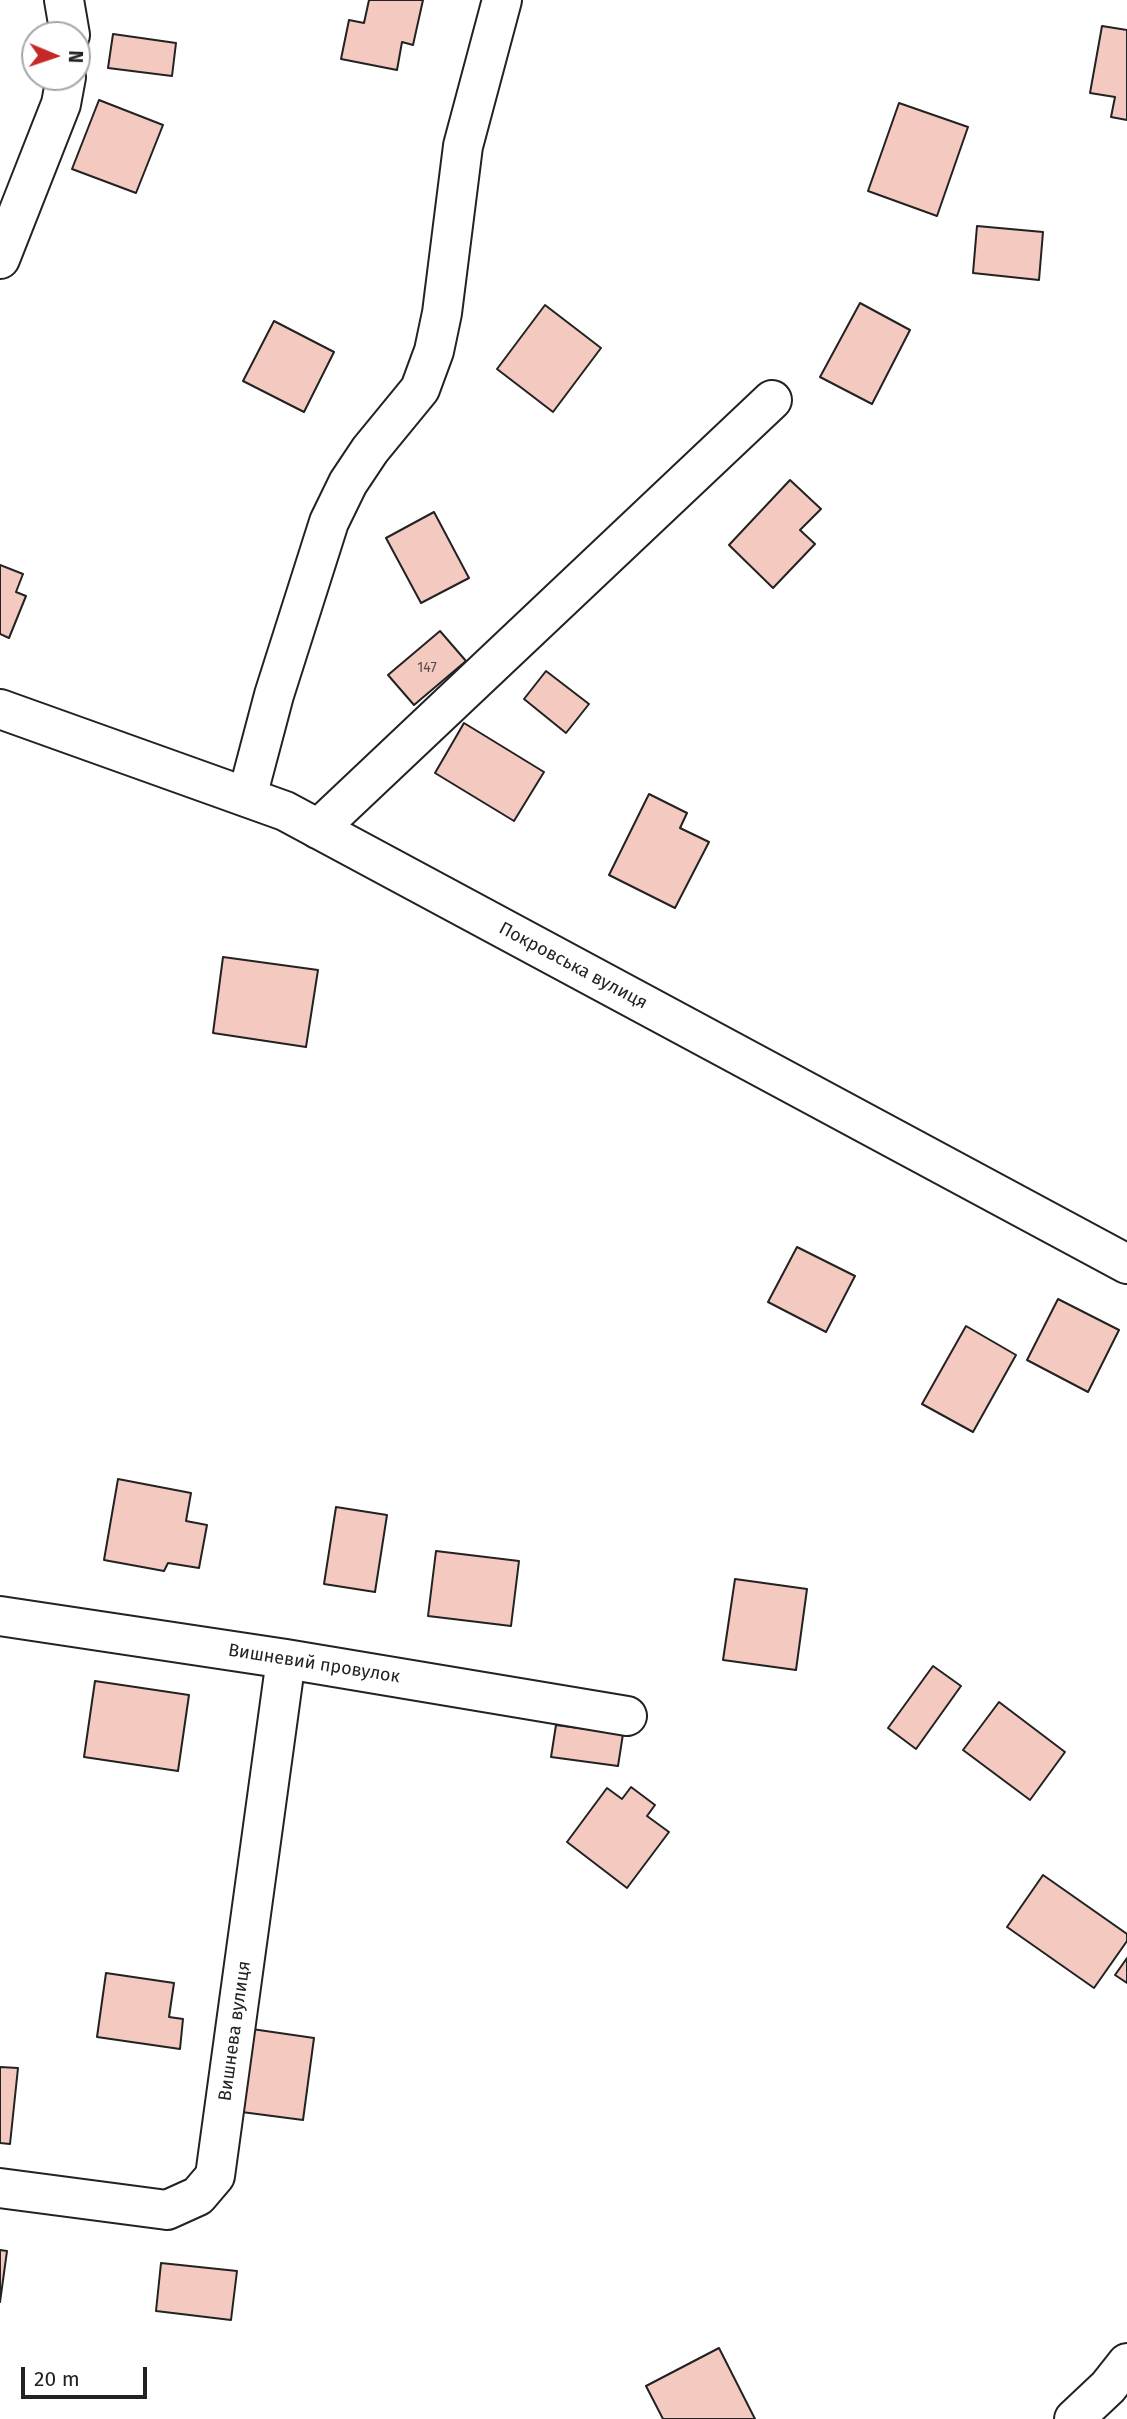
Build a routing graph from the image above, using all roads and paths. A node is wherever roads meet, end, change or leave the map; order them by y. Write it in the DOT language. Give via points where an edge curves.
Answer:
graph roads {
  1 [pos="64,0"];
  2 [pos="502,0"];
  3 [pos="68,21"];
  4 [pos="63,91"];
  5 [pos="0,259"];
  6 [pos="772,400"];
  7 [pos="0,709"];
  8 [pos="247,797"];
  9 [pos="318,829"];
  10 [pos="1127,1264"];
  11 [pos="0,1616"];
  12 [pos="286,1659"];
  13 [pos="627,1716"];
  14 [pos="0,2188"];
  15 [pos="1127,2363"];
  16 [pos="1074,2419"];
  1 -- 3 [label="street"];
  2 -- 8 [label="street" via="463,146 434,351 420,389 348,482 329,522"];
  4 -- 5 [label="street"];
  6 -- 9 [label="street"];
  7 -- 8 [label="street, Покровська вулиця"];
  8 -- 9 [label="street, Покровська вулиця"];
  9 -- 10 [label="street, Покровська вулиця"];
  11 -- 12 [label="street, Вишневий провулок"];
  12 -- 13 [label="street, Вишневий провулок"];
  12 -- 14 [label="street, Вишнева вулиця" via="215,2176 198,2196 167,2210"];
  15 -- 16 [label="street"];
}
